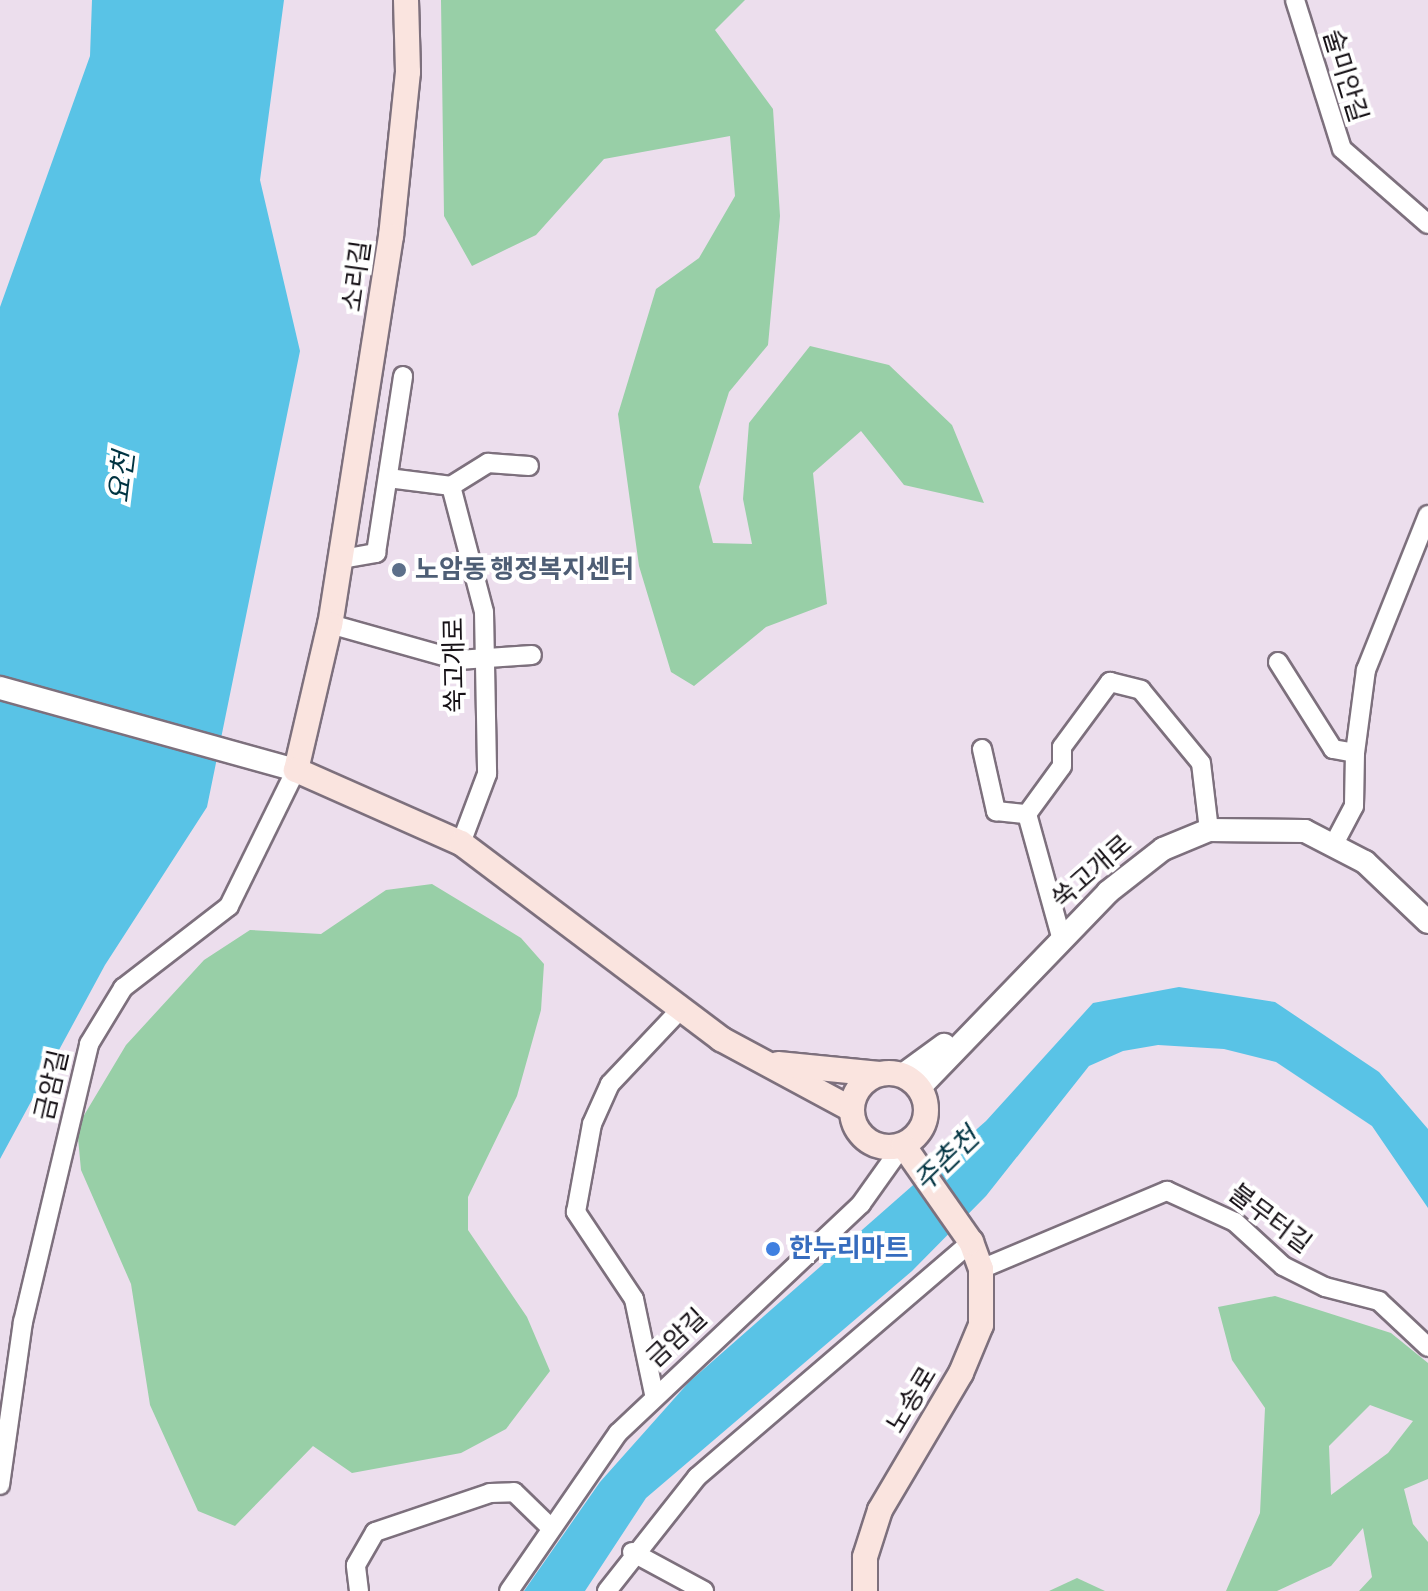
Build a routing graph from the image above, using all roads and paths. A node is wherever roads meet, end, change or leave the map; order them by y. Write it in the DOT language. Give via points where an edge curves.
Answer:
graph roads {
  1 [pos="406,0"];
  2 [pos="1295,0"];
  3 [pos="1428,224"];
  4 [pos="403,376"];
  5 [pos="529,466"];
  6 [pos="388,478"];
  7 [pos="451,486"];
  8 [pos="1428,515"];
  9 [pos="342,559"];
  10 [pos="330,624"];
  11 [pos="532,655"];
  12 [pos="482,659"];
  13 [pos="1278,662"];
  14 [pos="0,688"];
  15 [pos="982,749"];
  16 [pos="1355,753"];
  17 [pos="296,770"];
  18 [pos="1027,814"];
  19 [pos="1209,830"];
  20 [pos="461,843"];
  21 [pos="1334,844"];
  22 [pos="1428,922"];
  23 [pos="1061,937"];
  24 [pos="681,1009"];
  25 [pos="764,1063"];
  26 [pos="901,1079"];
  27 [pos="851,1109"];
  28 [pos="903,1145"];
  29 [pos="968,1238"];
  30 [pos="981,1269"];
  31 [pos="1428,1347"];
  32 [pos="654,1394"];
  33 [pos="0,1485"];
  34 [pos="551,1528"];
  35 [pos="632,1552"];
  36 [pos="359,1591"];
  37 [pos="509,1591"];
  38 [pos="607,1591"];
  39 [pos="704,1591"];
  40 [pos="865,1591"];
  1 -- 9 [label="main road, 소리길" via="408,72 391,236"];
  2 -- 3 [label="street, 술미안길" via="1342,149"];
  4 -- 6 [label="street"];
  5 -- 7 [label="street" via="488,463"];
  6 -- 7 [label="street"];
  6 -- 9 [label="street" via="376,553"];
  7 -- 12 [label="street, 쑥고개로" via="484,612"];
  8 -- 16 [label="street" via="1366,670"];
  9 -- 10 [label="main road, 소리길"];
  10 -- 12 [label="street" via="458,660"];
  10 -- 17 [label="main road, 소리길"];
  11 -- 12 [label="street"];
  12 -- 20 [label="street, 쑥고개로" via="487,774"];
  13 -- 16 [label="street" via="1333,749"];
  14 -- 17 [label="street"];
  15 -- 18 [label="street" via="996,811"];
  16 -- 21 [label="street" via="1354,806"];
  17 -- 20 [label="main road"];
  17 -- 33 [label="street, 금암길" via="229,906 123,988 89,1044 23,1322"];
  18 -- 19 [label="street" via="1062,766 1062,747 1110,682 1141,690 1201,763"];
  18 -- 23 [label="street"];
  19 -- 21 [label="street, 쑥고개로" via="1305,831"];
  19 -- 23 [label="street, 쑥고개로" via="1139,864"];
  20 -- 24 [label="main road"];
  21 -- 22 [label="street, 쑥고개로" via="1365,862"];
  23 -- 26 [label="street, 쑥고개로" via="989,1011"];
  24 -- 25 [label="main road"];
  24 -- 32 [label="street" via="610,1084 592,1124 576,1212 634,1299"];
  25 -- 26 [label="main road"];
  25 -- 27 [label="main road"];
  26 -- 27 [label="main road" via="860,1087"];
  26 -- 28 [label="main road" via="926,1116"];
  27 -- 28 [label="main road" via="866,1140"];
  28 -- 29 [label="main road, 노송로" via="921,1162"];
  28 -- 32 [label="street, 금암길" via="861,1204"];
  29 -- 30 [label="main road, 노송로"];
  29 -- 35 [label="street" via="730,1446"];
  30 -- 31 [label="street, 불무터길" via="1167,1191 1235,1222 1283,1266 1325,1287 1379,1301"];
  30 -- 40 [label="main road, 노송로" via="981,1325 961,1373 880,1510 865,1557"];
  32 -- 34 [label="street, 금암길"];
  34 -- 36 [label="street" via="514,1492 490,1493 375,1532 356,1565"];
  34 -- 37 [label="street, 금암길"];
  35 -- 38 [label="street"];
  35 -- 39 [label="street"];
}
